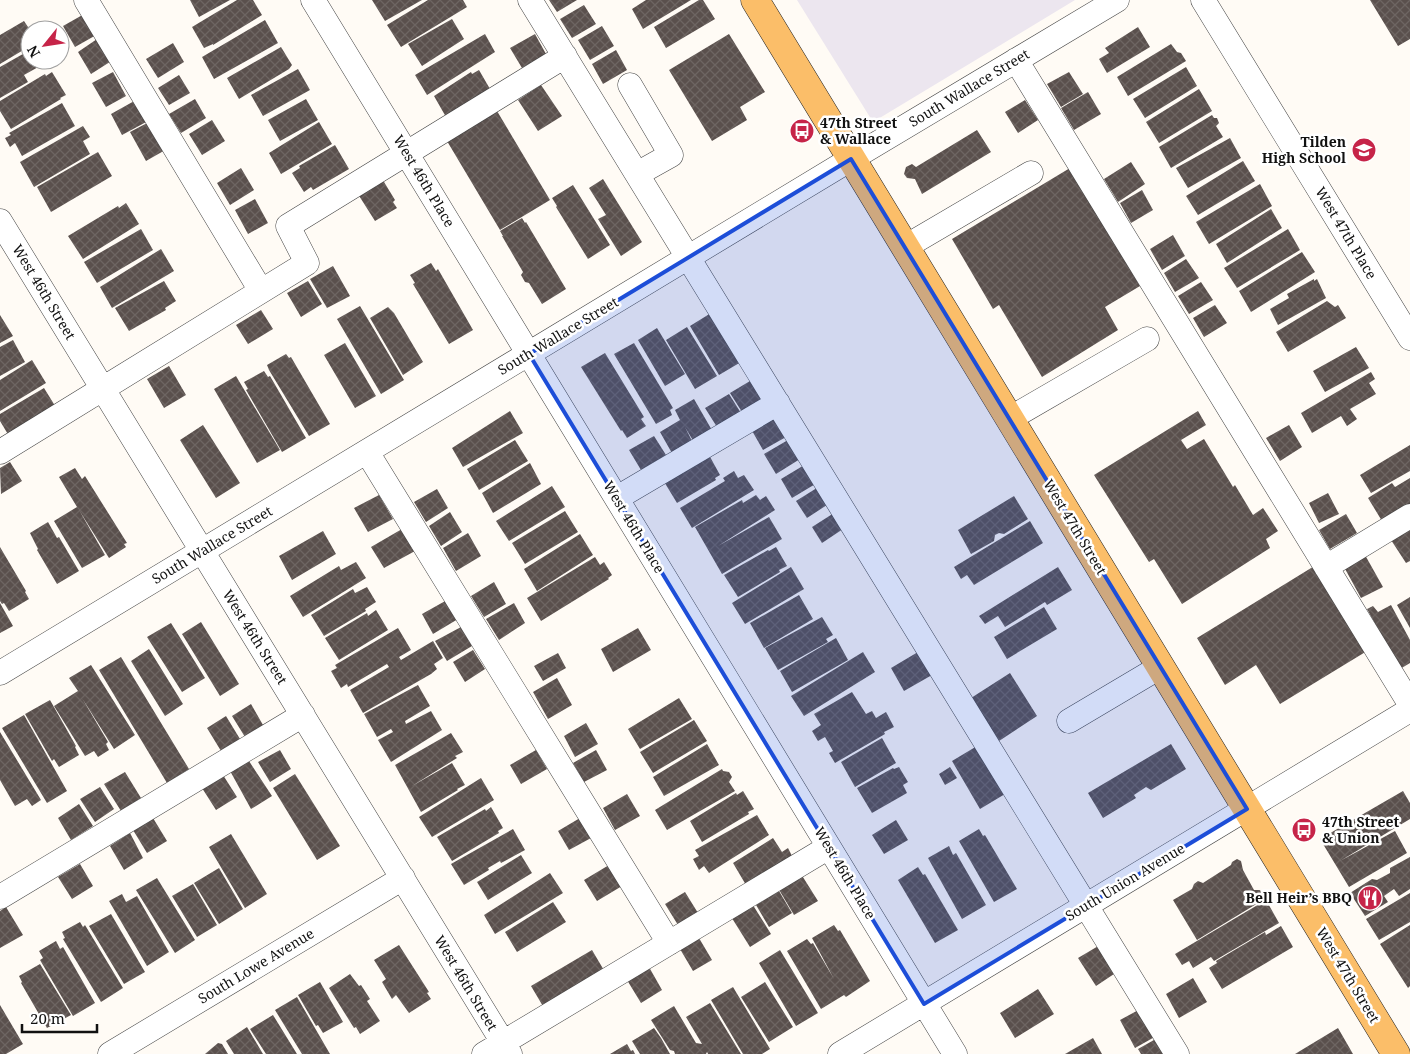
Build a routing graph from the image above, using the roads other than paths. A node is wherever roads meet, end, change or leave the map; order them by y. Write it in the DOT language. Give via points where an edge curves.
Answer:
graph roads {
  1 [pos="86,0"];
  2 [pos="314,0"];
  3 [pos="530,0"];
  4 [pos="755,0"];
  5 [pos="1118,0"];
  6 [pos="1203,0"];
  7 [pos="565,56"];
  8 [pos="1016,60"];
  9 [pos="630,84"];
  10 [pos="406,153"];
  11 [pos="851,159"];
  12 [pos="1031,173"];
  13 [pos="637,174"];
  14 [pos="0,221"];
  15 [pos="905,248"];
  16 [pos="688,257"];
  17 [pos="261,291"];
  18 [pos="1410,338"];
  19 [pos="1146,339"];
  20 [pos="528,354"];
  21 [pos="103,389"];
  22 [pos="778,403"];
  23 [pos="1009,419"];
  24 [pos="0,452"];
  25 [pos="367,452"];
  26 [pos="617,498"];
  27 [pos="1410,516"];
  28 [pos="202,551"];
  29 [pos="1326,567"];
  30 [pos="1160,667"];
  31 [pos="0,673"];
  32 [pos="1410,704"];
  33 [pos="1410,710"];
  34 [pos="303,715"];
  35 [pos="1068,721"];
  36 [pos="1246,809"];
  37 [pos="829,847"];
  38 [pos="403,878"];
  39 [pos="0,897"];
  40 [pos="1086,906"];
  41 [pos="669,943"];
  42 [pos="924,1004"];
  43 [pos="499,1050"];
  44 [pos="110,1054"];
  45 [pos="840,1054"];
  46 [pos="955,1054"];
  47 [pos="1177,1054"];
  48 [pos="1396,1054"];
  1 -- 17 [label="street"];
  2 -- 10 [label="street, West 46th Place"];
  3 -- 7 [label="street"];
  4 -- 11 [label="main road, West 47th Street"];
  5 -- 8 [label="street, South Wallace Street"];
  6 -- 18 [label="street, West 47th Place"];
  7 -- 10 [label="street"];
  7 -- 13 [label="street"];
  8 -- 11 [label="street, South Wallace Street"];
  8 -- 29 [label="street"];
  9 -- 13 [label="street" via="671,155"];
  10 -- 17 [label="street" via="288,226 307,263"];
  10 -- 20 [label="street, West 46th Place"];
  11 -- 15 [label="main road, West 47th Street"];
  11 -- 16 [label="street, South Wallace Street"];
  12 -- 15 [label="street"];
  13 -- 16 [label="street"];
  14 -- 21 [label="street, West 46th Street"];
  15 -- 23 [label="main road, West 47th Street"];
  16 -- 20 [label="street, South Wallace Street"];
  16 -- 22 [label="street"];
  17 -- 21 [label="street"];
  19 -- 23 [label="street"];
  20 -- 25 [label="street, South Wallace Street"];
  20 -- 26 [label="street, West 46th Place"];
  21 -- 24 [label="street"];
  21 -- 28 [label="street, West 46th Street"];
  22 -- 26 [label="street"];
  22 -- 40 [label="street"];
  23 -- 30 [label="main road, West 47th Street"];
  25 -- 28 [label="street, South Wallace Street"];
  25 -- 41 [label="street"];
  26 -- 37 [label="street, West 46th Place"];
  27 -- 29 [label="street"];
  28 -- 31 [label="street, South Wallace Street"];
  28 -- 34 [label="street, West 46th Street"];
  29 -- 32 [label="street"];
  30 -- 35 [label="street"];
  30 -- 36 [label="main road, West 47th Street"];
  33 -- 36 [label="street, South Union Avenue"];
  34 -- 38 [label="street, West 46th Street"];
  34 -- 39 [label="street"];
  36 -- 40 [label="street, South Union Avenue"];
  36 -- 48 [label="main road, West 47th Street"];
  37 -- 41 [label="street"];
  37 -- 42 [label="street, West 46th Place"];
  38 -- 43 [label="street, West 46th Street"];
  38 -- 44 [label="street, South Lowe Avenue"];
  40 -- 42 [label="street, South Union Avenue"];
  40 -- 47 [label="street"];
  41 -- 43 [label="street"];
  42 -- 45 [label="street, South Union Avenue"];
  42 -- 46 [label="street, West 46th Place"];
}
